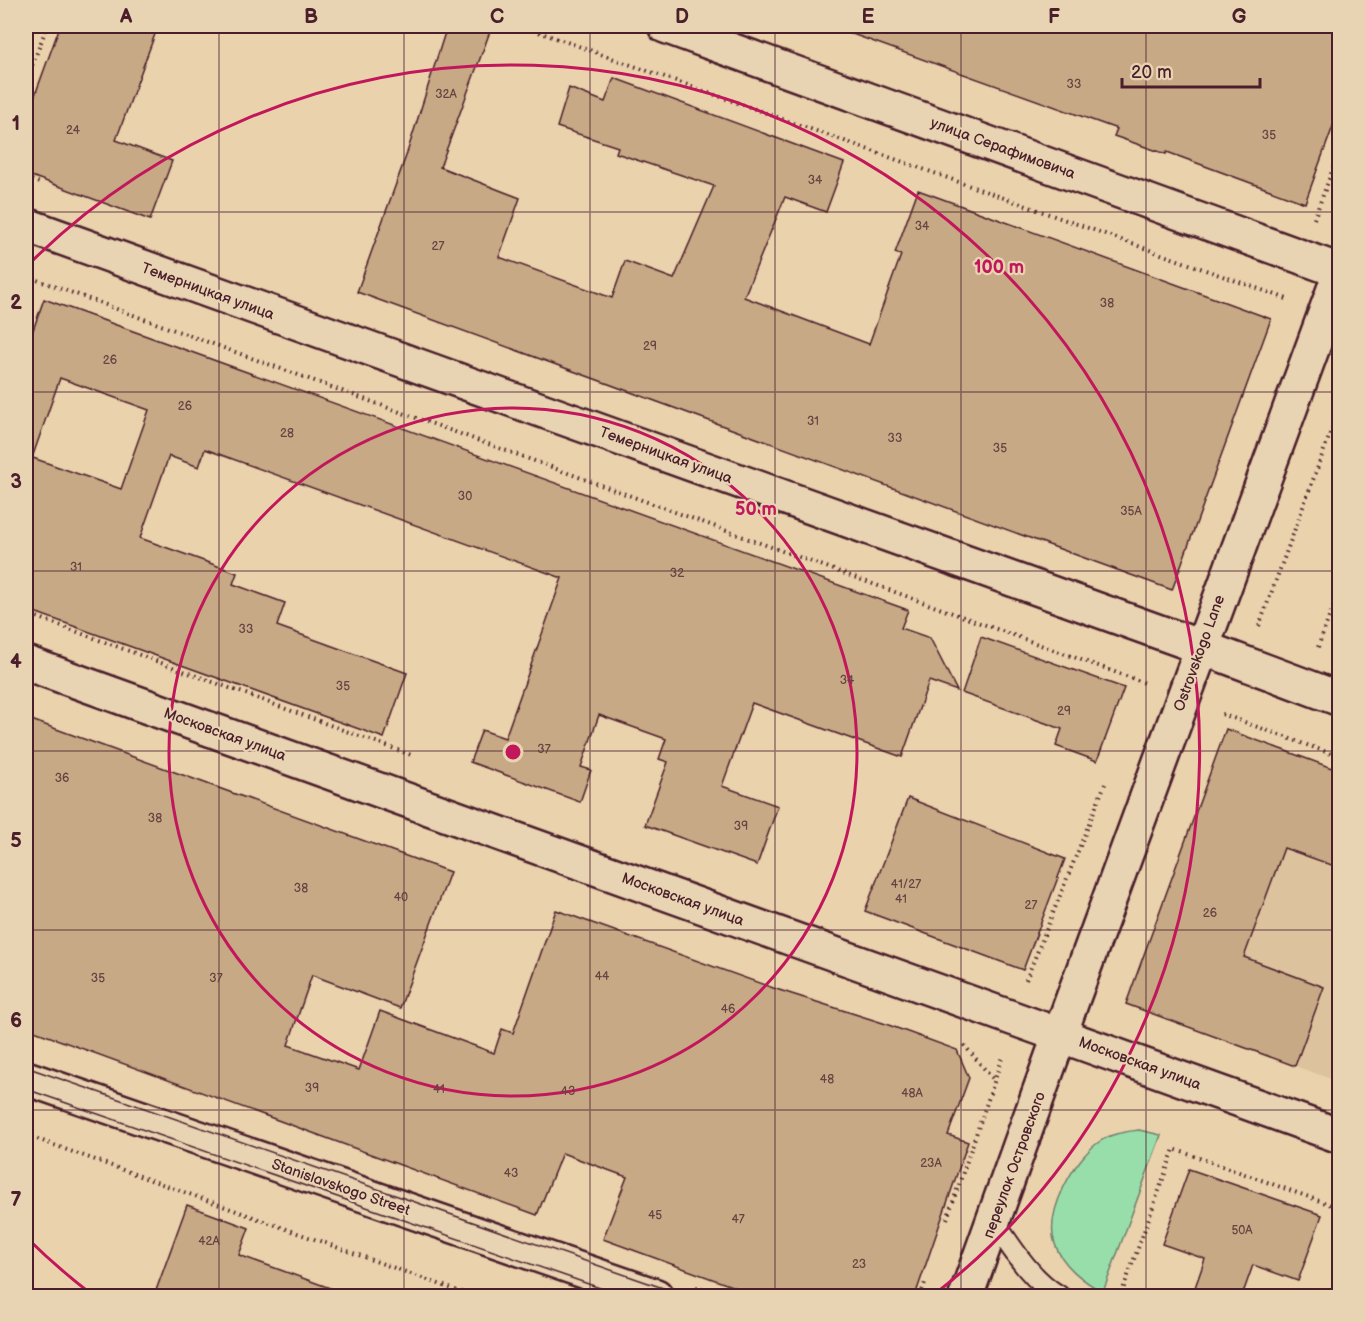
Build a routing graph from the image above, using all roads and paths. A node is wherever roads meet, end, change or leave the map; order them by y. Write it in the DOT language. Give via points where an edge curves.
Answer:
graph roads {
  1 [pos="47,26"];
  2 [pos="522,26"];
  3 [pos="665,26"];
  4 [pos="26,82"];
  5 [pos="1340,150"];
  6 [pos="26,178"];
  7 [pos="48,187"];
  8 [pos="1314,219"];
  9 [pos="26,225"];
  10 [pos="1340,272"];
  11 [pos="26,276"];
  12 [pos="1283,310"];
  13 [pos="1340,407"];
  14 [pos="1340,588"];
  15 [pos="1256,636"];
  16 [pos="1201,647"];
  17 [pos="1314,657"];
  18 [pos="26,663"];
  19 [pos="1142,694"];
  20 [pos="1340,699"];
  21 [pos="1220,713"];
  22 [pos="1340,757"];
  23 [pos="1106,782"];
  24 [pos="1025,981"];
  25 [pos="1061,1034"];
  26 [pos="26,1078"];
  27 [pos="995,1081"];
  28 [pos="26,1135"];
  29 [pos="1340,1136"];
  30 [pos="1340,1208"];
  31 [pos="946,1221"];
  32 [pos="994,1222"];
  33 [pos="928,1275"];
  34 [pos="472,1296"];
  35 [pos="656,1296"];
  36 [pos="920,1296"];
  37 [pos="966,1296"];
  38 [pos="1059,1296"];
  39 [pos="1125,1296"];
  1 -- 4 [label="path"];
  2 -- 12 [label="path" via="1287,299"];
  3 -- 10 [label="street, улица Серафимовича"];
  5 -- 8 [label="path"];
  6 -- 7 [label="path"];
  9 -- 16 [label="street, Темерницкая улица"];
  10 -- 16 [label="street, Ostrovskogo Lane"];
  11 -- 19 [label="path" via="1146,683"];
  13 -- 15 [label="path"];
  14 -- 17 [label="path"];
  16 -- 20 [label="street, Темерницкая улица"];
  16 -- 25 [label="street, Ostrovskogo Lane"];
  18 -- 25 [label="street, Московская улица"];
  21 -- 22 [label="path"];
  23 -- 24 [label="path"];
  25 -- 29 [label="street, Московская улица"];
  25 -- 32 [label="street, переулок Островского"];
  26 -- 35 [label="street, Stanislavskogo Street"];
  27 -- 31 [label="path"];
  28 -- 34 [label="path"];
  30 -- 39 [label="path" via="1174,1149 1122,1295"];
  32 -- 37 [label="street, переулок Островского"];
  32 -- 38 [label="lane" via="1017,1256"];
  33 -- 36 [label="path"];
}
